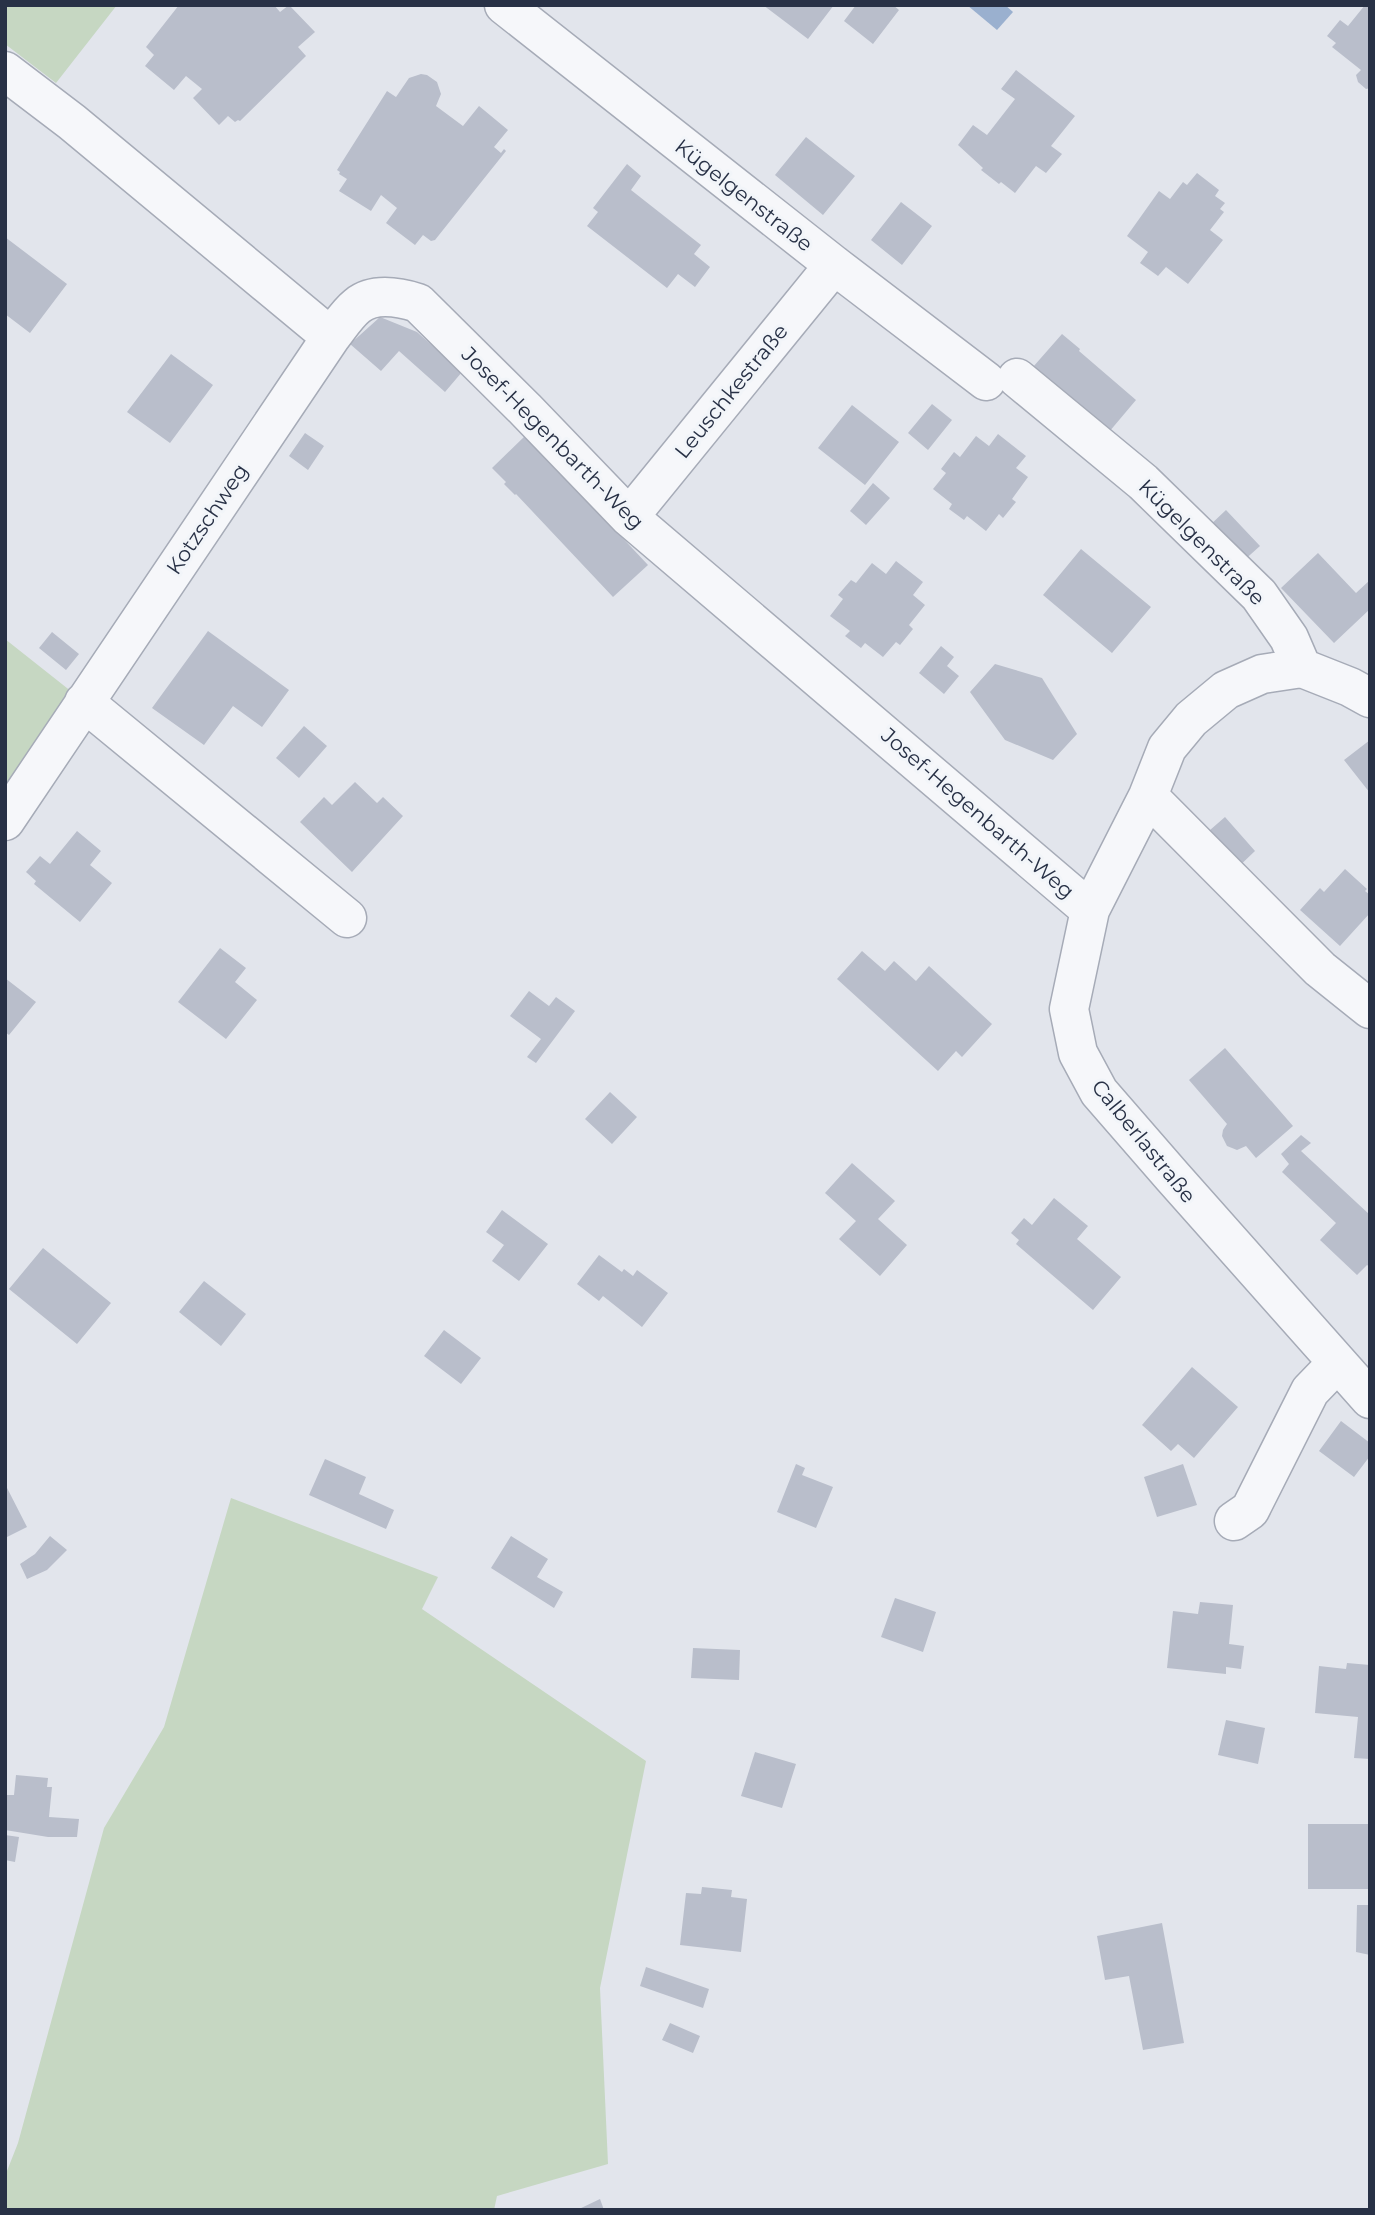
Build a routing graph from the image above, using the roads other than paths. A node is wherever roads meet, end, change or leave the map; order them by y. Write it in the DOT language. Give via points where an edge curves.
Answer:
graph roads {
  1 [pos="504,5"];
  2 [pos="5,71"];
  3 [pos="834,265"];
  4 [pos="331,337"];
  5 [pos="629,517"];
  6 [pos="1302,668"];
  7 [pos="1370,698"];
  8 [pos="84,702"];
  9 [pos="1148,796"];
  10 [pos="5,821"];
  11 [pos="1090,909"];
  12 [pos="347,918"];
  13 [pos="1370,1009"];
  14 [pos="1337,1363"];
  15 [pos="1370,1398"];
  16 [pos="1234,1521"];
  1 -- 3 [label="street, Kügelgenstraße"];
  2 -- 4 [label="street"];
  3 -- 5 [label="street, Leuschkestraße"];
  3 -- 6 [label="street, Kügelgenstraße" via="1143,482 1259,595 1289,638"];
  4 -- 5 [label="street, Josef-Hegenbarth-Weg" via="358,305 373,299 398,296 418,303"];
  4 -- 8 [label="street, Kotzschweg"];
  5 -- 11 [label="street, Josef-Hegenbarth-Weg"];
  6 -- 7 [label="street"];
  6 -- 9 [label="street, Calberlastraße" via="1262,674 1226,690 1199,712 1167,748"];
  8 -- 10 [label="street, Kotzschweg"];
  8 -- 12 [label="street"];
  9 -- 11 [label="street, Calberlastraße"];
  9 -- 13 [label="street" via="1320,969"];
  11 -- 14 [label="street, Calberlastraße" via="1069,1009 1078,1053 1100,1092"];
  14 -- 15 [label="street, Calberlastraße"];
  14 -- 16 [label="street" via="1310,1391 1250,1510"];
}
